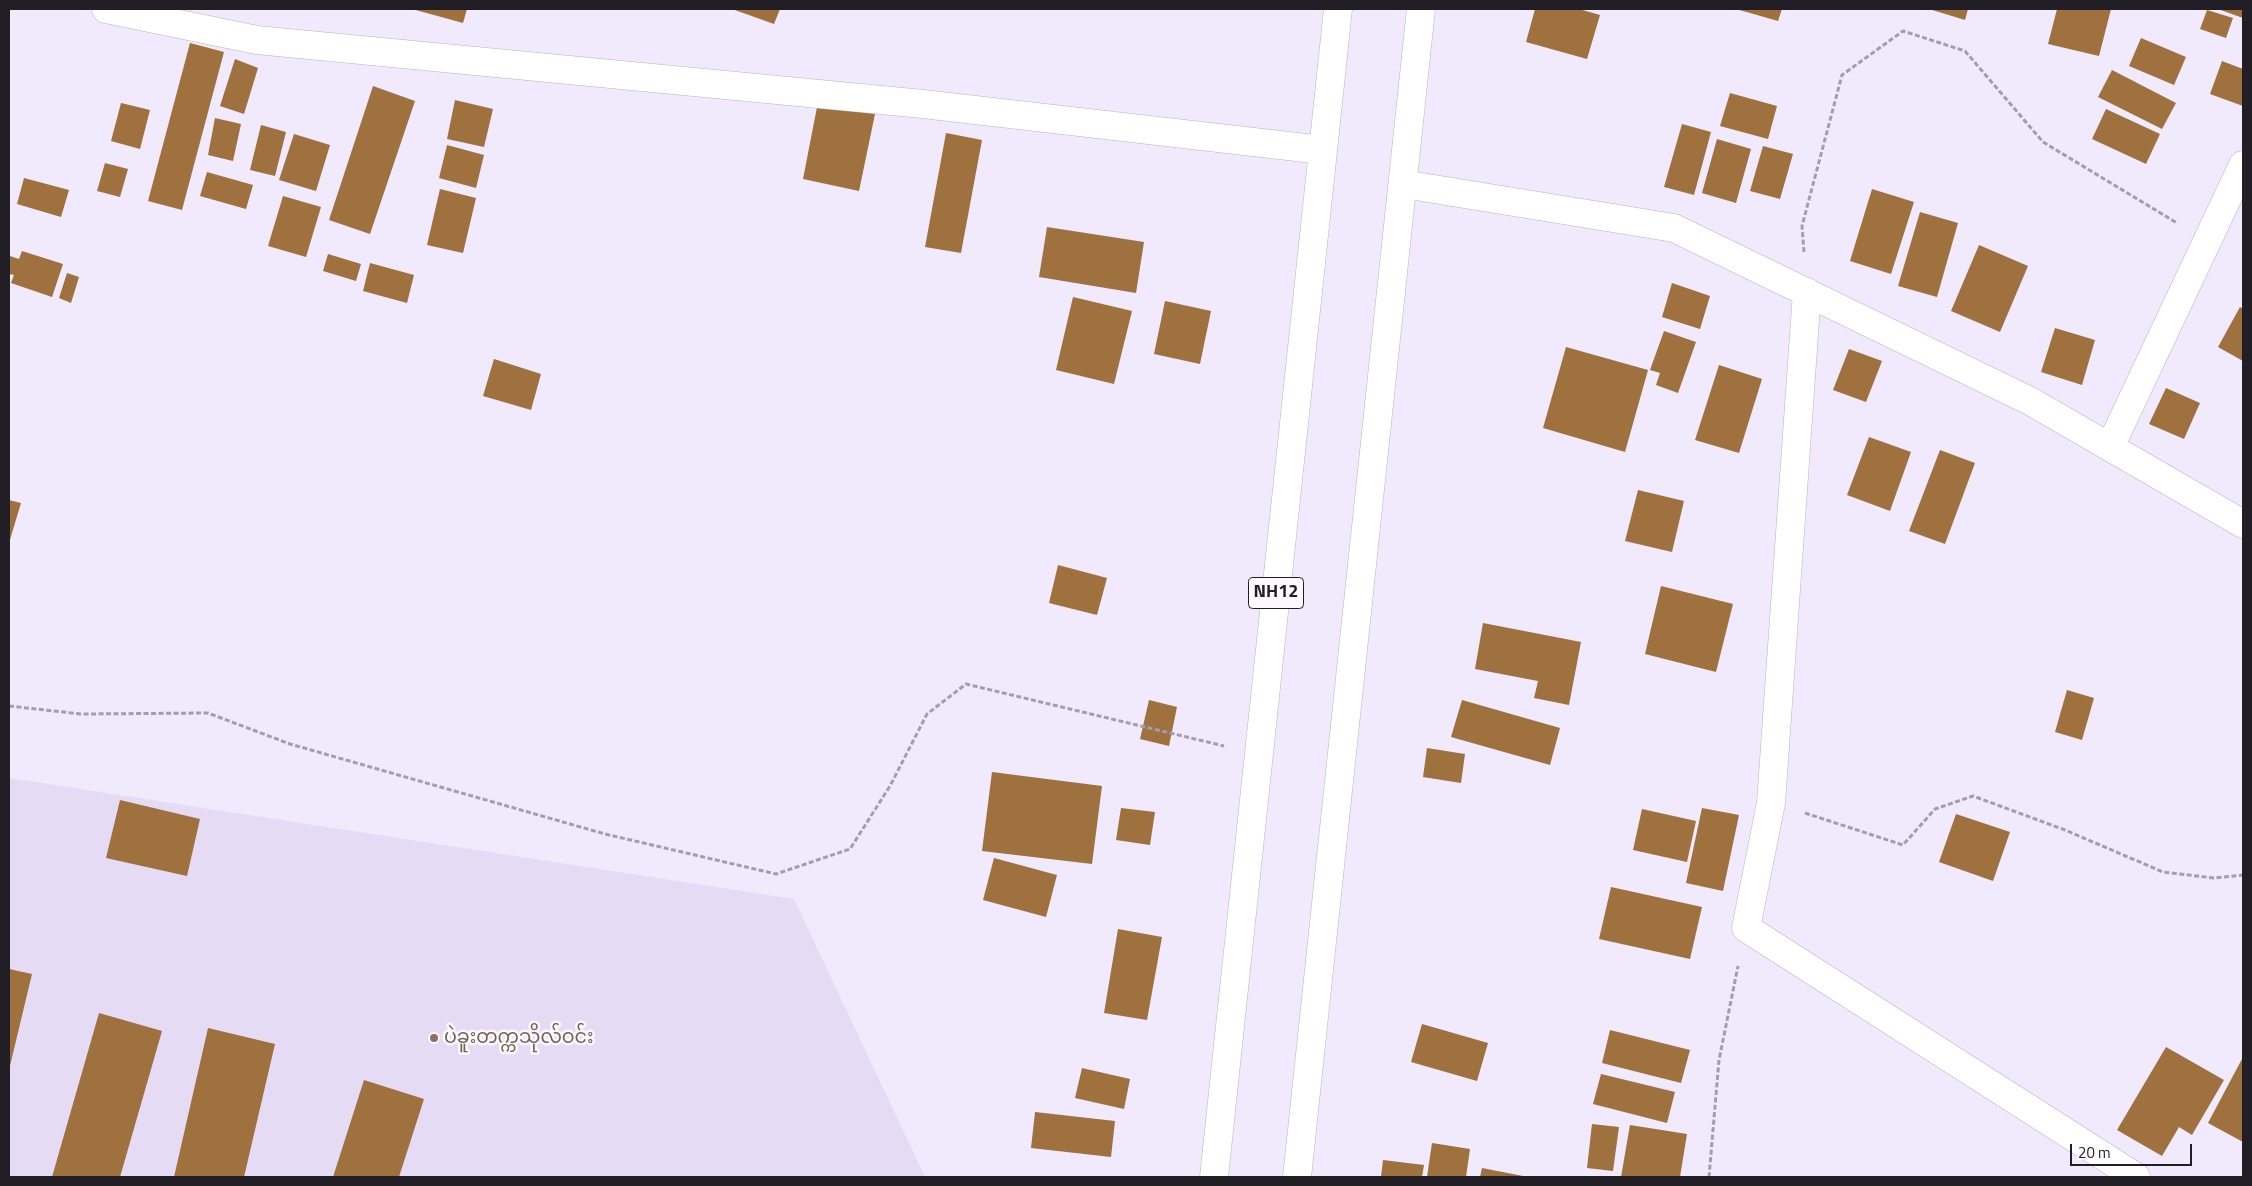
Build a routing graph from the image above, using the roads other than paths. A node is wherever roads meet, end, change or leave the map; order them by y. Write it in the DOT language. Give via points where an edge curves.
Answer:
graph roads {
  1 [pos="106,9"];
  2 [pos="1338,9"];
  3 [pos="1421,9"];
  4 [pos="1324,150"];
  5 [pos="2243,165"];
  6 [pos="1403,184"];
  7 [pos="1807,292"];
  8 [pos="2110,447"];
  9 [pos="2243,524"];
  10 [pos="1214,1177"];
  11 [pos="1297,1177"];
  12 [pos="2136,1177"];
  1 -- 4 [label="main road" via="257,40 923,104"];
  2 -- 4 [label="main road, NH12"];
  3 -- 6 [label="main road"];
  4 -- 10 [label="main road, NH12"];
  5 -- 8 [label="main road"];
  6 -- 7 [label="main road" via="1674,228"];
  6 -- 11 [label="main road"];
  7 -- 8 [label="main road" via="2030,401"];
  7 -- 12 [label="main road" via="1770,803 1746,928"];
  8 -- 9 [label="main road"];
}
